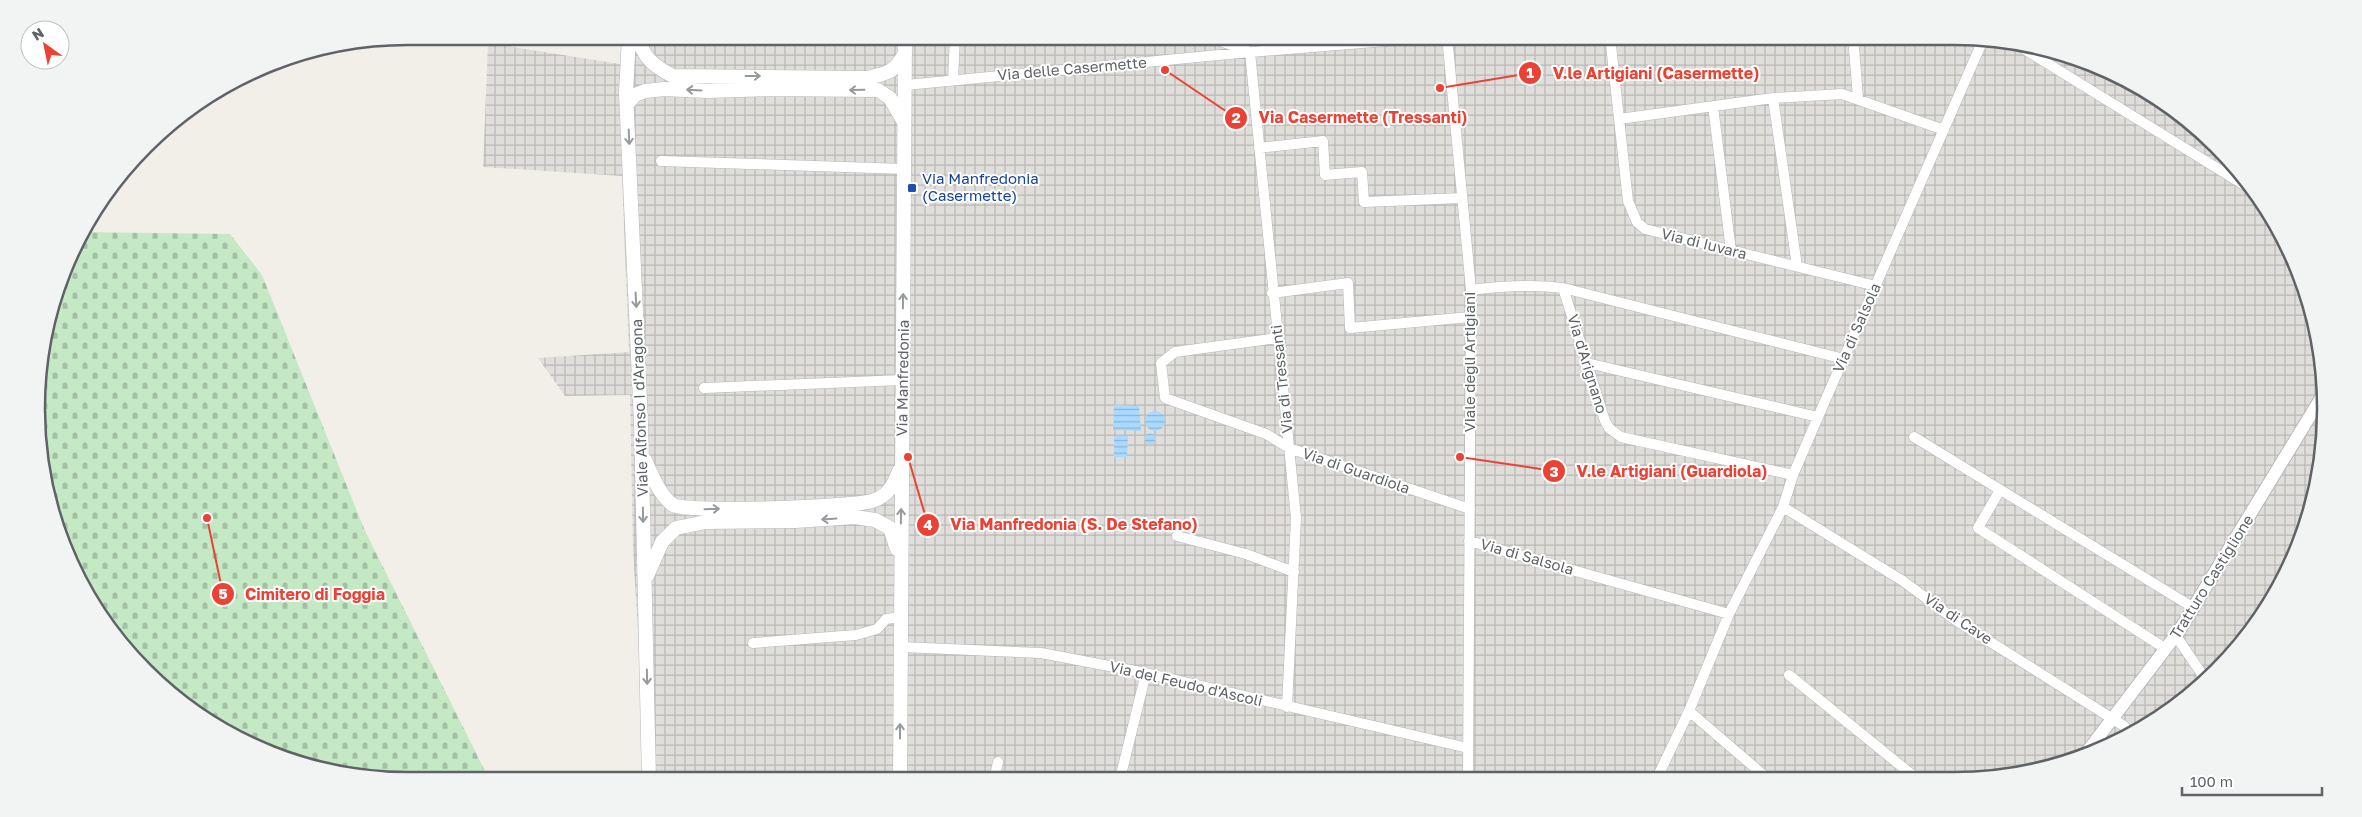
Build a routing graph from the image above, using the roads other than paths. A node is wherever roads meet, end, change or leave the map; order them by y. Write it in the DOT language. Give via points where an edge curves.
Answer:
graph roads {
  1 [pos="630,45"];
  2 [pos="640,45"];
  3 [pos="906,45"];
  4 [pos="955,45"];
  5 [pos="1231,45"];
  6 [pos="1336,45"];
  7 [pos="1448,45"];
  8 [pos="1611,45"];
  9 [pos="1854,45"];
  10 [pos="1980,46"];
  11 [pos="1250,52"];
  12 [pos="906,53"];
  13 [pos="2031,54"];
  14 [pos="953,80"];
  15 [pos="906,85"];
  16 [pos="1773,98"];
  17 [pos="1858,98"];
  18 [pos="627,104"];
  19 [pos="1713,106"];
  20 [pos="1619,119"];
  21 [pos="905,125"];
  22 [pos="1944,130"];
  23 [pos="1258,148"];
  24 [pos="661,160"];
  25 [pos="905,169"];
  26 [pos="2236,180"];
  27 [pos="1462,198"];
  28 [pos="1731,250"];
  29 [pos="1797,266"];
  30 [pos="1876,286"];
  31 [pos="1563,288"];
  32 [pos="1470,290"];
  33 [pos="1272,293"];
  34 [pos="1470,317"];
  35 [pos="1277,338"];
  36 [pos="1844,359"];
  37 [pos="1587,363"];
  38 [pos="902,380"];
  39 [pos="704,388"];
  40 [pos="2317,405"];
  41 [pos="1818,418"];
  42 [pos="1914,437"];
  43 [pos="1289,448"];
  44 [pos="642,452"];
  45 [pos="902,465"];
  46 [pos="1793,475"];
  47 [pos="2000,490"];
  48 [pos="1783,507"];
  49 [pos="1470,509"];
  50 [pos="1177,536"];
  51 [pos="1469,541"];
  52 [pos="901,564"];
  53 [pos="1294,572"];
  54 [pos="645,584"];
  55 [pos="2194,608"];
  56 [pos="1729,614"];
  57 [pos="901,617"];
  58 [pos="2176,636"];
  59 [pos="753,643"];
  60 [pos="901,647"];
  61 [pos="2166,649"];
  62 [pos="1146,673"];
  63 [pos="2202,674"];
  64 [pos="1789,675"];
  65 [pos="1287,707"];
  66 [pos="1689,711"];
  67 [pos="2113,719"];
  68 [pos="2126,728"];
  69 [pos="2093,744"];
  70 [pos="1468,748"];
  71 [pos="998,762"];
  72 [pos="649,772"];
  73 [pos="900,772"];
  74 [pos="996,772"];
  75 [pos="1122,772"];
  76 [pos="1468,772"];
  77 [pos="1660,772"];
  78 [pos="1761,772"];
  79 [pos="1909,772"];
  1 -- 18 [label="main road, Viale Alfonso I d'Aragona"];
  2 -- 12 [label="main road, one-way" via="652,65 673,76 867,78 898,67"];
  3 -- 12 [label="main road, Via Manfredonia"];
  4 -- 14 [label="street"];
  5 -- 11 [label="street"];
  6 -- 11 [label="street, Via delle Casermette"];
  7 -- 27 [label="street, Viale degli Artigiani"];
  8 -- 20 [label="street, Via di Iuvara"];
  9 -- 17 [label="street"];
  10 -- 22 [label="street, Via di Salsola"];
  11 -- 14 [label="street, Via delle Casermette"];
  11 -- 23 [label="street, Via di Tressanti"];
  12 -- 15 [label="main road, Via Manfredonia"];
  13 -- 26 [label="street"];
  14 -- 15 [label="street, Via delle Casermette"];
  15 -- 21 [label="main road, Via Manfredonia"];
  16 -- 17 [label="street" via="1842,94"];
  16 -- 19 [label="street"];
  16 -- 29 [label="street"];
  17 -- 22 [label="street"];
  21 -- 18 [label="main road, one-way" via="890,98 878,90 664,89 645,91"];
  18 -- 44 [label="main road, Viale Alfonso I d'Aragona, one-way"];
  19 -- 20 [label="street"];
  19 -- 28 [label="street"];
  20 -- 28 [label="street, Via di Iuvara" via="1628,202 1637,222 1645,229"];
  21 -- 25 [label="main road, Via Manfredonia"];
  22 -- 30 [label="street, Via di Salsola"];
  23 -- 27 [label="street" via="1323,141 1325,175 1362,172 1364,202"];
  23 -- 33 [label="street, Via di Tressanti"];
  24 -- 25 [label="street"];
  38 -- 25 [label="main road, Via Manfredonia, one-way"];
  27 -- 32 [label="street, Viale degli Artigiani"];
  28 -- 29 [label="street, Via di Iuvara"];
  29 -- 30 [label="street, Via di Iuvara"];
  30 -- 36 [label="street, Via di Salsola"];
  31 -- 32 [label="street, Via d'Arignano" via="1534,285"];
  31 -- 36 [label="street, Via d'Arignano"];
  31 -- 37 [label="street, Via d'Arignano"];
  32 -- 34 [label="street, Viale degli Artigiani"];
  33 -- 34 [label="street" via="1348,284 1350,328"];
  33 -- 35 [label="street, Via di Tressanti"];
  34 -- 49 [label="street, Viale degli Artigiani"];
  35 -- 43 [label="street, Via di Tressanti"];
  35 -- 43 [label="street, Via di Guardiola" via="1175,352 1161,363 1165,398 1266,434"];
  36 -- 41 [label="street, Via di Salsola"];
  37 -- 41 [label="street"];
  37 -- 46 [label="street, Via d'Arignano" via="1604,421 1621,437"];
  38 -- 39 [label="street"];
  38 -- 45 [label="main road, Via Manfredonia"];
  40 -- 55 [label="street, Tratturo Castiglione"];
  41 -- 46 [label="street, Via di Salsola"];
  42 -- 47 [label="street"];
  43 -- 49 [label="street, Via di Guardiola"];
  43 -- 53 [label="street, Via di Tressanti" via="1296,518"];
  44 -- 45 [label="main road, one-way" via="654,483 674,505 701,510 873,500 890,490"];
  44 -- 54 [label="main road, Viale Alfonso I d'Aragona, one-way"];
  52 -- 45 [label="main road, Via Manfredonia, one-way"];
  46 -- 48 [label="street, Via di Salsola"];
  47 -- 55 [label="street"];
  47 -- 61 [label="street" via="1978,528"];
  48 -- 56 [label="street, Via di Salsola"];
  48 -- 67 [label="street, Via di Cave" via="1903,581 1957,621"];
  49 -- 51 [label="street, Viale degli Artigiani"];
  50 -- 53 [label="street" via="1246,554"];
  51 -- 56 [label="street, Via di Salsola"];
  51 -- 70 [label="street, Viale degli Artigiani"];
  52 -- 54 [label="main road, one-way" via="890,528 874,520 855,517 706,522 676,528 662,542"];
  52 -- 57 [label="main road, Via Manfredonia"];
  53 -- 65 [label="street, Via di Tressanti"];
  54 -- 72 [label="main road, Viale Alfonso I d'Aragona, one-way"];
  55 -- 58 [label="street, Tratturo Castiglione"];
  56 -- 66 [label="street, Via di Salsola"];
  57 -- 59 [label="street" via="886,620 877,629 856,635"];
  57 -- 60 [label="main road, Via Manfredonia"];
  58 -- 61 [label="street, Tratturo Castiglione"];
  58 -- 63 [label="street"];
  60 -- 62 [label="street, Via del Feudo d'Ascoli" via="1035,652"];
  73 -- 60 [label="main road, Via Manfredonia, one-way"];
  61 -- 67 [label="street, Tratturo Castiglione"];
  62 -- 65 [label="street, Via del Feudo d'Ascoli"];
  62 -- 75 [label="street"];
  64 -- 79 [label="street"];
  65 -- 70 [label="street, Via del Feudo d'Ascoli"];
  66 -- 77 [label="street, Via di Salsola"];
  66 -- 78 [label="street"];
  67 -- 68 [label="street, Via di Cave"];
  67 -- 69 [label="street, Tratturo Castiglione"];
  70 -- 76 [label="street, Viale degli Artigiani"];
  71 -- 74 [label="street"];
}
